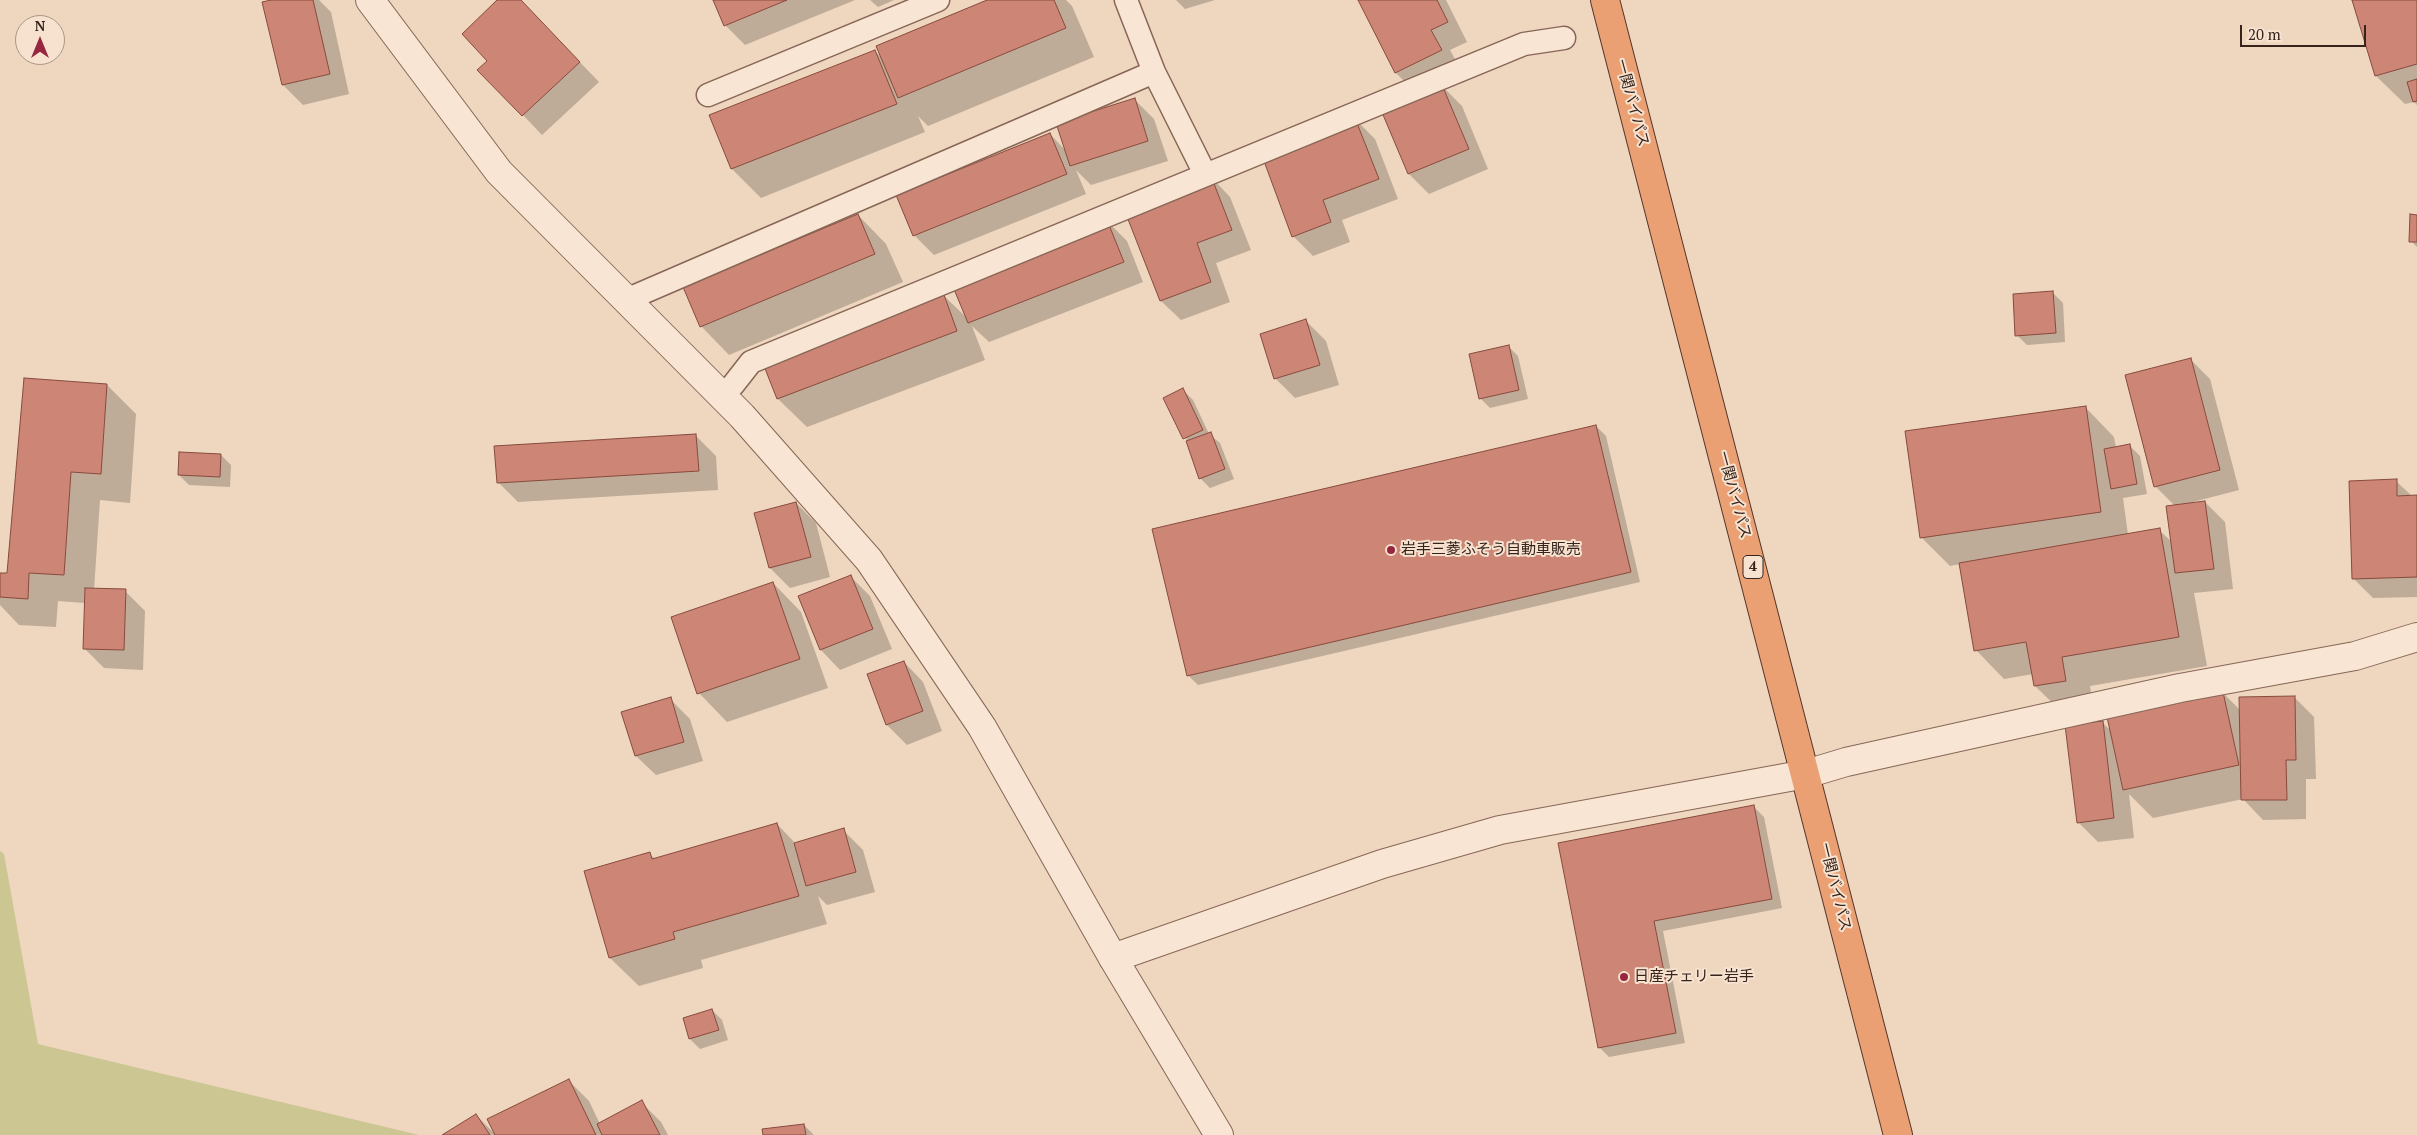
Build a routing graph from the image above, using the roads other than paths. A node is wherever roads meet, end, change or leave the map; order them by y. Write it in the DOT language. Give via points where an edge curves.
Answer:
graph roads {
  1 [pos="370,0"];
  2 [pos="938,0"];
  3 [pos="1126,0"];
  4 [pos="1605,0"];
  5 [pos="1564,38"];
  6 [pos="1154,72"];
  7 [pos="708,95"];
  8 [pos="1205,174"];
  9 [pos="626,300"];
  10 [pos="732,385"];
  11 [pos="2417,636"];
  12 [pos="1806,774"];
  13 [pos="1114,958"];
  14 [pos="1219,1135"];
  15 [pos="1898,1135"];
  1 -- 9 [label="street" via="499,172"];
  2 -- 7 [label="lane"];
  3 -- 6 [label="lane"];
  4 -- 12 [label="highway, 一関バイパス / 4"];
  5 -- 8 [label="lane" via="1524,44"];
  6 -- 8 [label="lane"];
  6 -- 9 [label="lane"];
  8 -- 10 [label="lane" via="751,362"];
  9 -- 13 [label="street" via="742,416 869,560 982,727"];
  11 -- 12 [label="street" via="2355,656 2180,688 1846,762"];
  12 -- 13 [label="street" via="1500,830 1382,864"];
  12 -- 15 [label="highway, 一関バイパス / 4"];
  13 -- 14 [label="street"];
}
